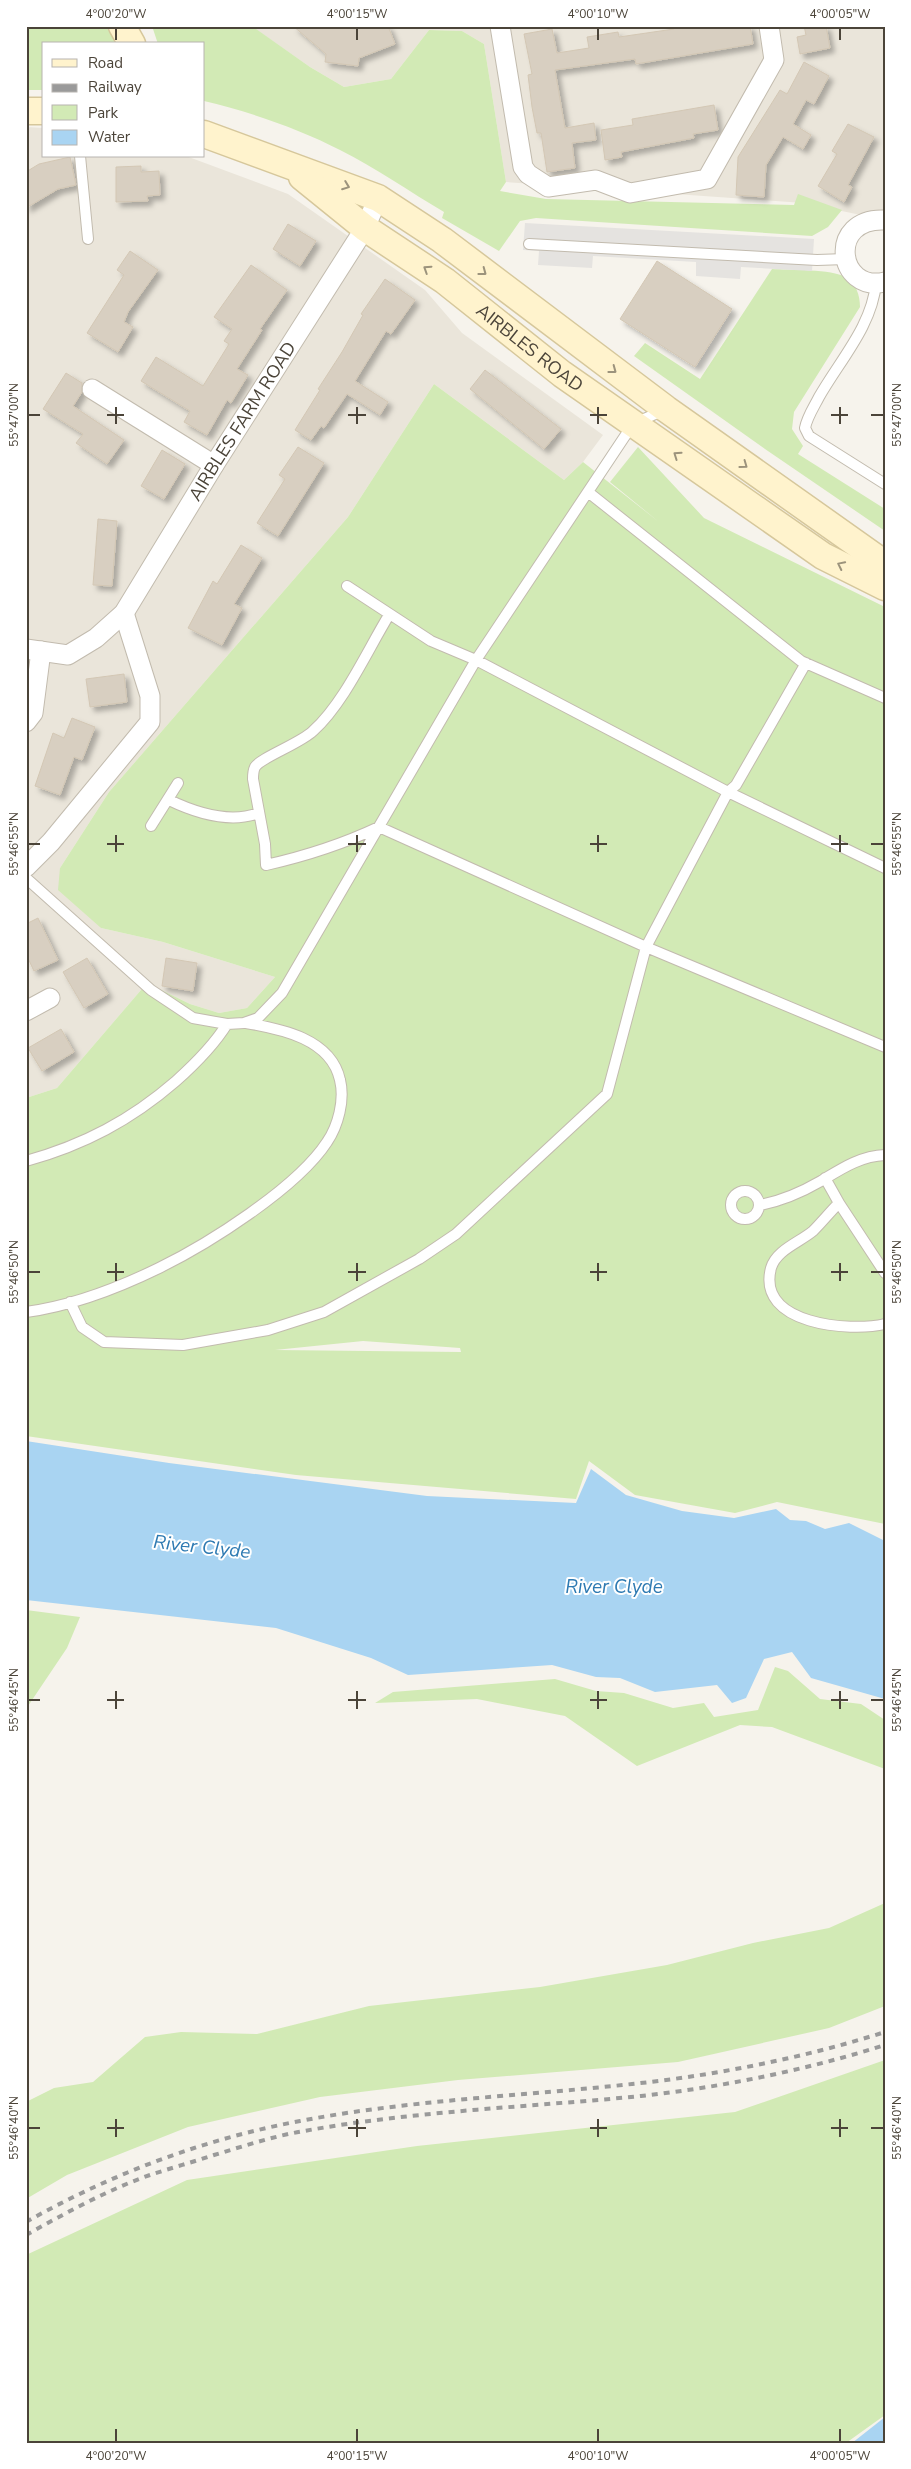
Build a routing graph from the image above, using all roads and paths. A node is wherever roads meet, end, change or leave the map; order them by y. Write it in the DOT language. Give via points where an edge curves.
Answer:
graph roads {
  1 [pos="122,26"];
  2 [pos="500,26"];
  3 [pos="769,26"];
  4 [pos="131,42"];
  5 [pos="26,110"];
  6 [pos="42,111"];
  7 [pos="205,134"];
  8 [pos="80,158"];
  9 [pos="284,162"];
  10 [pos="378,198"];
  11 [pos="883,216"];
  12 [pos="365,228"];
  13 [pos="88,239"];
  14 [pos="530,244"];
  15 [pos="846,259"];
  16 [pos="881,282"];
  17 [pos="92,389"];
  18 [pos="666,409"];
  19 [pos="633,424"];
  20 [pos="214,465"];
  21 [pos="885,484"];
  22 [pos="588,492"];
  23 [pos="885,564"];
  24 [pos="347,586"];
  25 [pos="885,587"];
  26 [pos="124,613"];
  27 [pos="389,615"];
  28 [pos="33,650"];
  29 [pos="476,660"];
  30 [pos="806,663"];
  31 [pos="885,698"];
  32 [pos="26,722"];
  33 [pos="178,783"];
  34 [pos="728,792"];
  35 [pos="169,800"];
  36 [pos="259,814"];
  37 [pos="150,826"];
  38 [pos="379,827"];
  39 [pos="26,867"];
  40 [pos="885,868"];
  41 [pos="26,878"];
  42 [pos="646,947"];
  43 [pos="50,998"];
  44 [pos="26,1011"];
  45 [pos="244,1023"];
  46 [pos="227,1024"];
  47 [pos="885,1046"];
  48 [pos="885,1155"];
  49 [pos="26,1161"];
  50 [pos="825,1178"];
  51 [pos="839,1203"];
  52 [pos="760,1205"];
  53 [pos="885,1273"];
  54 [pos="70,1302"];
  55 [pos="26,1312"];
  56 [pos="885,1324"];
  1 -- 4 [label="main road"];
  2 -- 3 [label="street" via="522,167 548,187 596,180 630,193 707,179 774,60"];
  5 -- 6 [label="main road"];
  7 -- 9 [label="main road, AIRBLES ROAD"];
  8 -- 13 [label="lane"];
  9 -- 10 [label="main road, AIRBLES ROAD, one-way"];
  9 -- 12 [label="main road, AIRBLES ROAD"];
  10 -- 12 [label="street, AIRBLES FARM ROAD"];
  10 -- 18 [label="main road, AIRBLES ROAD, one-way" via="442,240"];
  11 -- 15 [label="street" via="855,227 845,245"];
  19 -- 12 [label="main road, AIRBLES ROAD, one-way" via="562,374 445,281"];
  12 -- 20 [label="street, AIRBLES FARM ROAD"];
  14 -- 15 [label="lane"];
  15 -- 16 [label="street" via="854,274 862,280"];
  16 -- 21 [label="lane" via="869,316 804,428 809,436"];
  17 -- 20 [label="street"];
  18 -- 19 [label="lane"];
  18 -- 23 [label="main road, AIRBLES ROAD, one-way"];
  19 -- 22 [label="lane"];
  25 -- 19 [label="main road, AIRBLES ROAD, one-way" via="823,556"];
  20 -- 26 [label="street, AIRBLES FARM ROAD"];
  22 -- 29 [label="lane"];
  22 -- 30 [label="lane"];
  24 -- 27 [label="lane"];
  26 -- 28 [label="street, AIRBLES FARM ROAD" via="96,638 68,655"];
  26 -- 39 [label="street" via="150,696 150,722 51,842"];
  27 -- 29 [label="lane" via="431,641"];
  27 -- 36 [label="lane" via="334,708 313,732 294,746 259,762 254,769"];
  28 -- 32 [label="street" via="33,713"];
  29 -- 34 [label="lane"];
  29 -- 38 [label="lane"];
  30 -- 31 [label="lane"];
  30 -- 34 [label="lane" via="736,785"];
  33 -- 35 [label="lane"];
  34 -- 40 [label="lane"];
  34 -- 42 [label="lane"];
  35 -- 36 [label="lane" via="198,813 249,817"];
  35 -- 37 [label="lane"];
  36 -- 38 [label="lane" via="266,865 305,856"];
  38 -- 42 [label="lane"];
  38 -- 45 [label="lane" via="282,993 258,1018"];
  41 -- 46 [label="lane" via="151,990 193,1018"];
  42 -- 47 [label="lane"];
  42 -- 54 [label="lane" via="607,1094 456,1234 419,1259 324,1312 268,1330 183,1345 104,1342 82,1327"];
  43 -- 44 [label="street"];
  45 -- 46 [label="lane"];
  45 -- 54 [label="lane" via="297,1035 330,1059 342,1088 337,1121 328,1141 296,1177 196,1248 158,1269"];
  46 -- 49 [label="lane" via="190,1069 144,1107 76,1145"];
  48 -- 50 [label="lane" via="860,1160"];
  50 -- 51 [label="lane"];
  50 -- 52 [label="lane" via="774,1202"];
  51 -- 53 [label="lane"];
  51 -- 56 [label="lane" via="813,1230 781,1252 771,1267 770,1282 774,1296 786,1310 804,1320 832,1326"];
  54 -- 55 [label="lane"];
}
